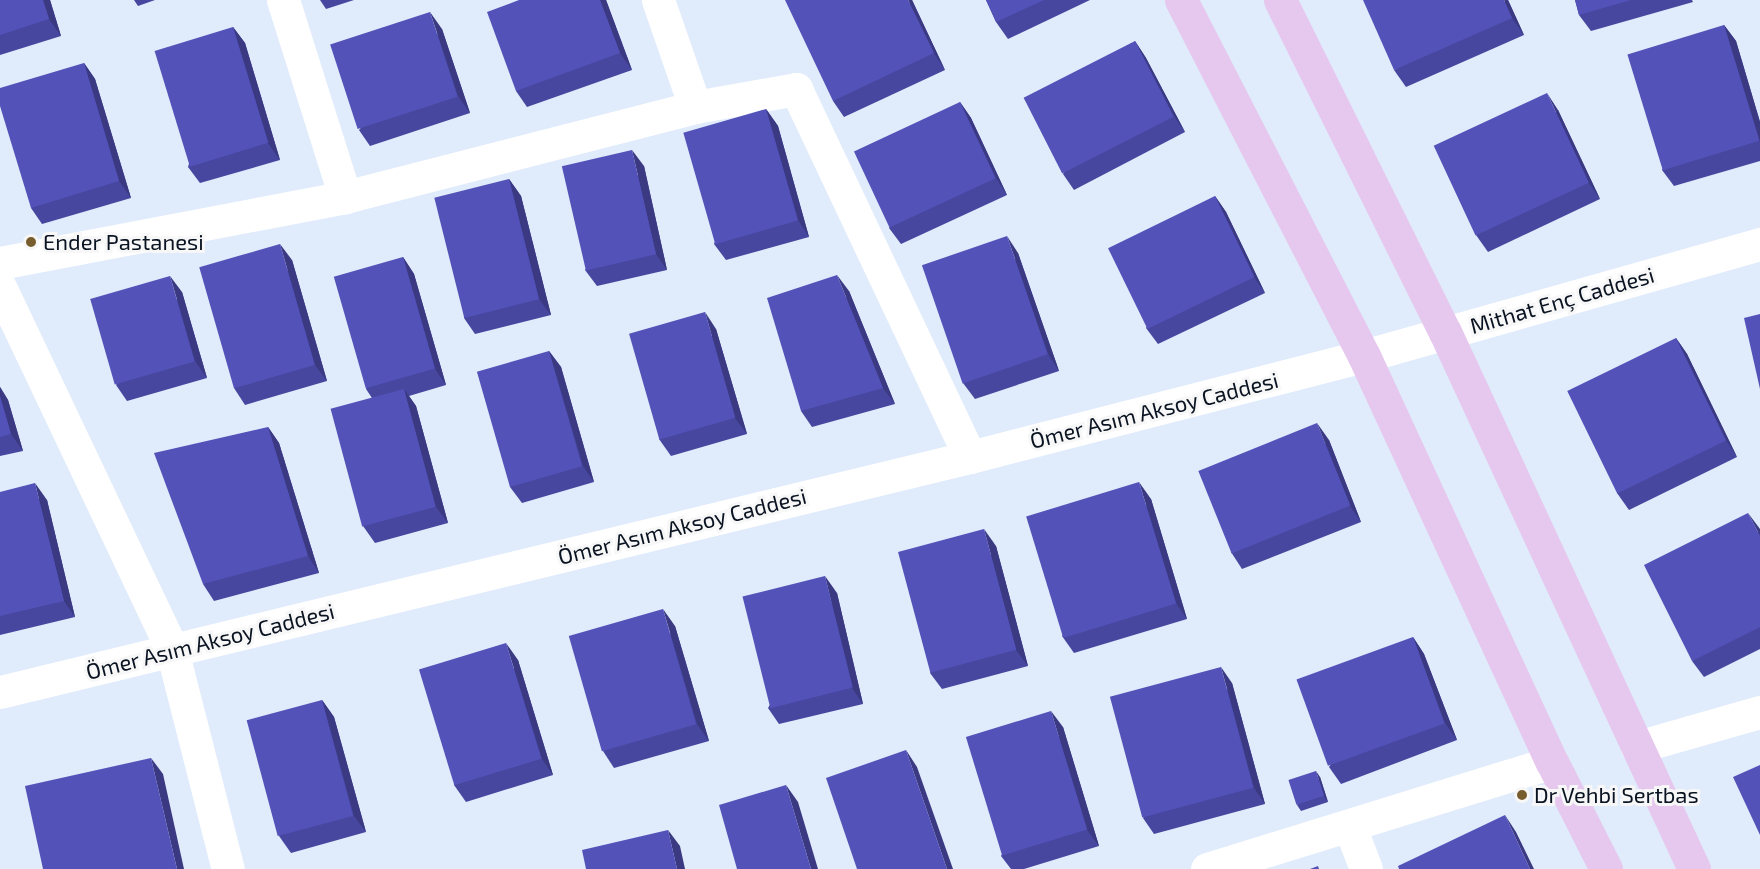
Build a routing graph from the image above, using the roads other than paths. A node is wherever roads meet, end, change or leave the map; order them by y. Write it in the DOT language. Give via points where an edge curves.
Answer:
graph roads {
  1 [pos="283,0"];
  2 [pos="658,0"];
  3 [pos="1180,0"];
  4 [pos="1280,0"];
  5 [pos="695,107"];
  6 [pos="345,197"];
  7 [pos="1760,244"];
  8 [pos="0,263"];
  9 [pos="0,287"];
  10 [pos="1445,332"];
  11 [pos="1364,356"];
  12 [pos="970,457"];
  13 [pos="172,650"];
  14 [pos="0,692"];
  15 [pos="1760,712"];
  16 [pos="1637,747"];
  17 [pos="1552,762"];
  18 [pos="1350,827"];
  19 [pos="228,869"];
  20 [pos="1207,869"];
  21 [pos="1366,869"];
  22 [pos="1606,869"];
  23 [pos="1694,869"];
  1 -- 6 [label="street"];
  2 -- 5 [label="street"];
  3 -- 11 [label="main road"];
  4 -- 10 [label="main road"];
  5 -- 6 [label="street"];
  5 -- 12 [label="street" via="796,89"];
  6 -- 8 [label="street"];
  7 -- 10 [label="street, Mithat Enç Caddesi"];
  9 -- 13 [label="street"];
  10 -- 11 [label="street, Mithat Enç Caddesi"];
  10 -- 16 [label="main road"];
  11 -- 12 [label="street, Ömer Asım Aksoy Caddesi"];
  11 -- 17 [label="main road"];
  12 -- 13 [label="street, Ömer Asım Aksoy Caddesi"];
  13 -- 14 [label="street, Ömer Asım Aksoy Caddesi"];
  13 -- 19 [label="street"];
  15 -- 16 [label="street"];
  16 -- 23 [label="main road"];
  17 -- 18 [label="street"];
  17 -- 22 [label="main road"];
  18 -- 20 [label="street"];
  18 -- 21 [label="street"];
}
